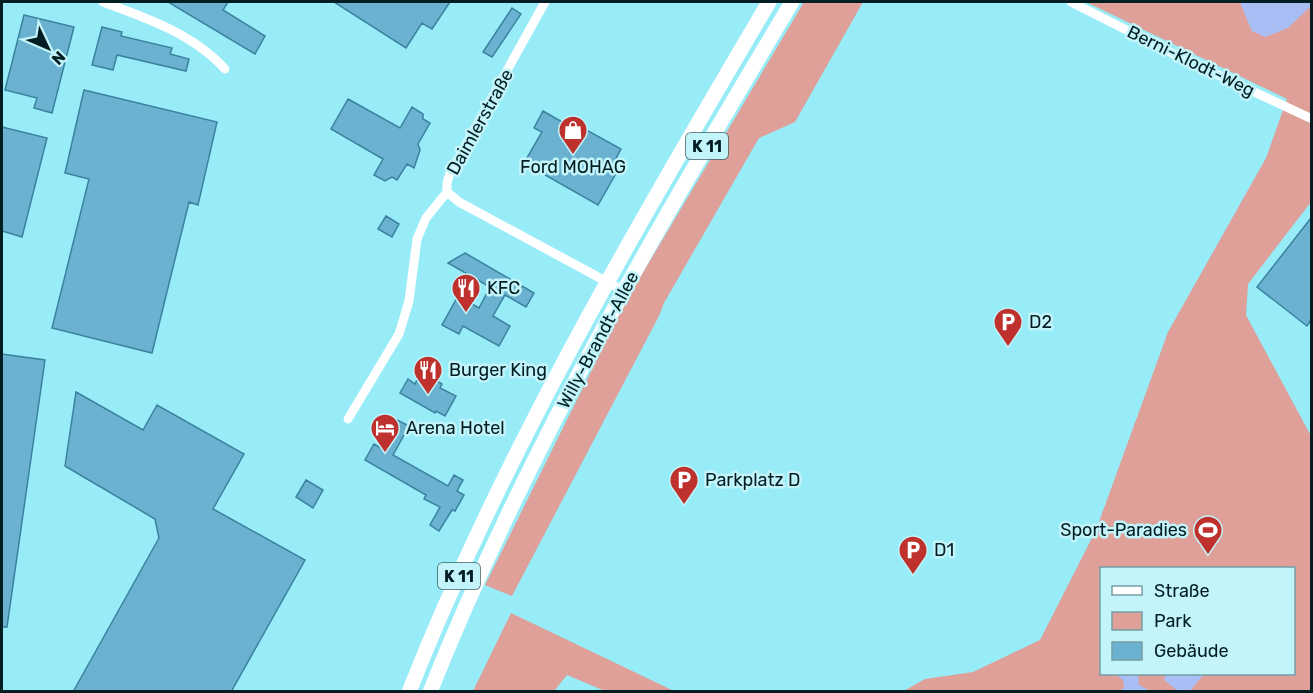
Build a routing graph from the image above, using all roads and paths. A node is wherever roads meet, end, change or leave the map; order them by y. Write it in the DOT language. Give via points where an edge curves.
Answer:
graph roads {
  1 [pos="103,2"];
  2 [pos="545,2"];
  3 [pos="769,2"];
  4 [pos="792,2"];
  5 [pos="1071,2"];
  6 [pos="225,69"];
  7 [pos="1311,119"];
  8 [pos="447,192"];
  9 [pos="606,281"];
  10 [pos="624,291"];
  11 [pos="348,419"];
  12 [pos="409,692"];
  13 [pos="430,692"];
  1 -- 6 [label="street" via="172,30 210,53"];
  2 -- 8 [label="street, Daimlerstraße" via="450,173"];
  3 -- 9 [label="main road, Willy-Brandt-Allee / K 11"];
  4 -- 10 [label="main road, Willy-Brandt-Allee / K 11"];
  5 -- 7 [label="street, Berni-Klodt-Weg"];
  8 -- 9 [label="street, Daimlerstraße"];
  8 -- 11 [label="street" via="426,218 417,239 410,301 399,334"];
  9 -- 10 [label="street, Daimlerstraße"];
  9 -- 12 [label="main road, Willy-Brandt-Allee / K 11" via="528,429"];
  10 -- 13 [label="main road, Willy-Brandt-Allee / K 11" via="531,468"];
}
